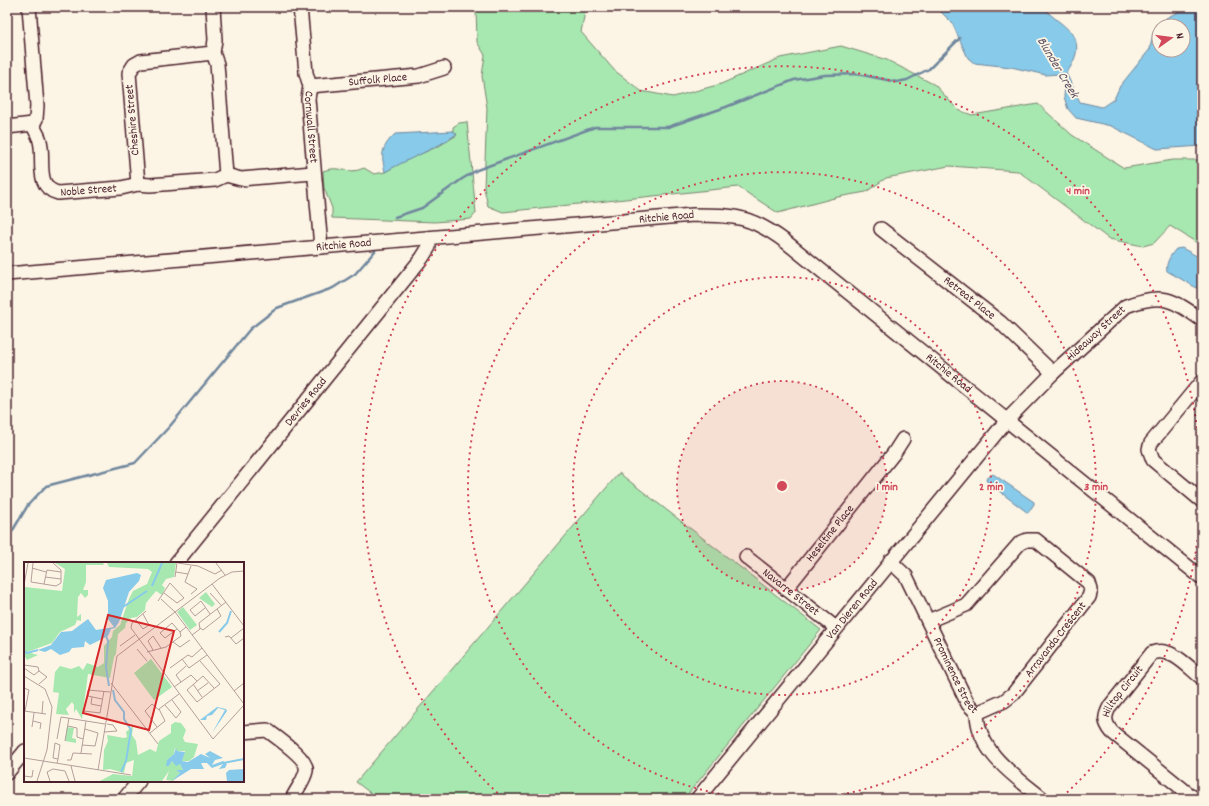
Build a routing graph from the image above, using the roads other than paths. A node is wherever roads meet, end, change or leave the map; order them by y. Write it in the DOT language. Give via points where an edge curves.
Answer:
graph roads {
  1 [pos="29,7"];
  2 [pos="213,7"];
  3 [pos="300,7"];
  4 [pos="213,54"];
  5 [pos="444,68"];
  6 [pos="310,86"];
  7 [pos="33,124"];
  8 [pos="7,127"];
  9 [pos="313,173"];
  10 [pos="226,175"];
  11 [pos="138,184"];
  12 [pos="881,229"];
  13 [pos="428,238"];
  14 [pos="320,247"];
  15 [pos="7,274"];
  16 [pos="1202,320"];
  17 [pos="1054,373"];
  18 [pos="1202,381"];
  19 [pos="1007,420"];
  20 [pos="903,439"];
  21 [pos="1202,501"];
  22 [pos="746,557"];
  23 [pos="890,561"];
  24 [pos="177,562"];
  25 [pos="1202,578"];
  26 [pos="786,589"];
  27 [pos="928,621"];
  28 [pos="836,628"];
  29 [pos="1202,678"];
  30 [pos="977,713"];
  31 [pos="244,732"];
  32 [pos="24,752"];
  33 [pos="7,773"];
  34 [pos="138,782"];
  35 [pos="124,799"];
  36 [pos="292,799"];
  37 [pos="698,799"];
  38 [pos="1043,799"];
  39 [pos="1195,799"];
  1 -- 7 [label="street" via="37,106"];
  2 -- 4 [label="street"];
  3 -- 6 [label="street, Cornwall Street" via="306,73"];
  4 -- 10 [label="street" via="217,64"];
  4 -- 11 [label="street, Cheshire Street" via="141,61 134,65 129,74"];
  5 -- 6 [label="street, Suffolk Place" via="420,76"];
  6 -- 9 [label="street, Cornwall Street" via="308,99"];
  7 -- 8 [label="street"];
  7 -- 11 [label="street, Noble Street" via="40,141 44,183 52,191 58,193"];
  9 -- 10 [label="street, Noble Street" via="241,179"];
  9 -- 14 [label="street, Cornwall Street"];
  10 -- 11 [label="street, Noble Street" via="215,180"];
  12 -- 17 [label="street, Retreat Place" via="1000,322"];
  13 -- 14 [label="street, Ritchie Road"];
  13 -- 19 [label="street, Ritchie Road" via="693,215 742,218 767,228 786,242"];
  13 -- 24 [label="street, Devries Road" via="429,247 422,258"];
  14 -- 15 [label="street, Ritchie Road"];
  16 -- 17 [label="street, Hideaway Street" via="1178,303 1166,299 1141,300 1126,306"];
  17 -- 19 [label="street, Hideaway Street"];
  18 -- 21 [label="street" via="1151,443 1149,449 1153,460"];
  19 -- 23 [label="street, Van Dieren Road"];
  19 -- 25 [label="street, Ritchie Road"];
  20 -- 26 [label="street, Heseltine Place"];
  22 -- 26 [label="street, Navarre Street"];
  23 -- 27 [label="street, Prominence Street" via="906,576"];
  23 -- 28 [label="street, Van Dieren Road"];
  26 -- 28 [label="street, Navarre Street"];
  27 -- 30 [label="street, Prominence Street" via="968,704"];
  27 -- 30 [label="street, Arravanda Crescent" via="966,605 1020,543 1027,540 1036,540 1089,582 1089,597 1013,694"];
  28 -- 37 [label="street, Van Dieren Road"];
  29 -- 39 [label="street, Hilltop Circuit" via="1169,652 1163,650 1152,653 1105,716 1105,724 1112,732"];
  30 -- 38 [label="street, Prominence Street" via="978,726 991,753"];
  31 -- 36 [label="street" via="267,730 306,764 306,770"];
  32 -- 33 [label="street"];
  34 -- 35 [label="street"];
}
